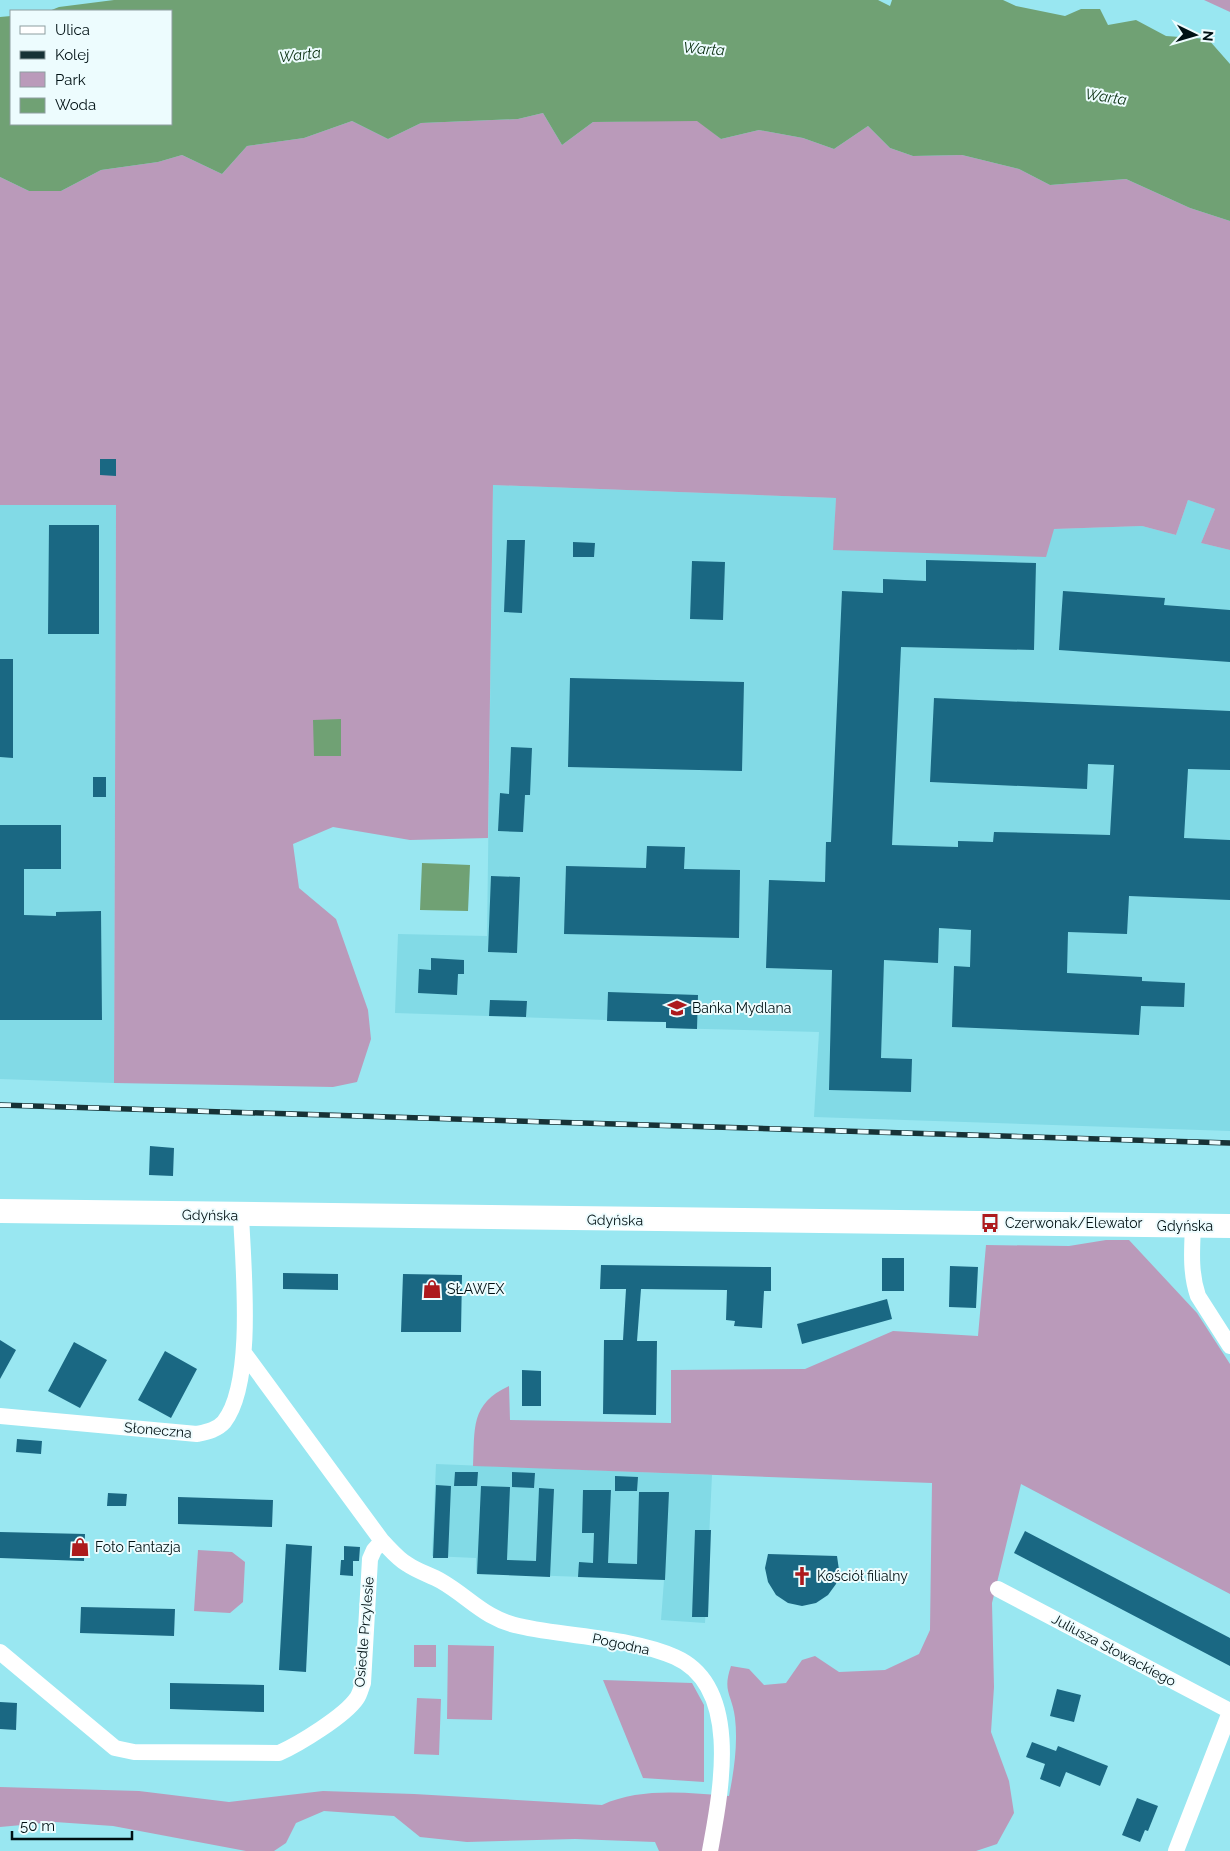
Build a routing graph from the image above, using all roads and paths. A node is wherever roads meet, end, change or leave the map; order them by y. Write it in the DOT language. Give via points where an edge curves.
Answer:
graph roads {
  1 [pos="0,1211"];
  2 [pos="241,1215"];
  3 [pos="1193,1226"];
  4 [pos="1230,1226"];
  5 [pos="1230,1346"];
  6 [pos="244,1353"];
  7 [pos="0,1416"];
  8 [pos="382,1541"];
  9 [pos="998,1590"];
  10 [pos="0,1652"];
  11 [pos="1230,1711"];
  12 [pos="710,1851"];
  13 [pos="1176,1851"];
  1 -- 2 [label="main road, Gdyńska"];
  2 -- 3 [label="main road, Gdyńska"];
  2 -- 6 [label="street, Słoneczna"];
  3 -- 4 [label="main road, Gdyńska"];
  3 -- 5 [label="street" via="1195,1287"];
  6 -- 7 [label="street, Słoneczna" via="231,1406 224,1422 212,1431 197,1434"];
  6 -- 8 [label="street"];
  8 -- 10 [label="street, Osiedle Przylesie" via="370,1559 363,1683 358,1696 349,1707 279,1753 134,1752 115,1748"];
  8 -- 12 [label="street, Pogodna" via="406,1564 442,1582 485,1614 517,1626 628,1643 676,1657 696,1671 716,1706 721,1734 719,1798"];
  9 -- 11 [label="street, Juliusza Słowackiego"];
  11 -- 13 [label="street, Juliusza Słowackiego"];
}
